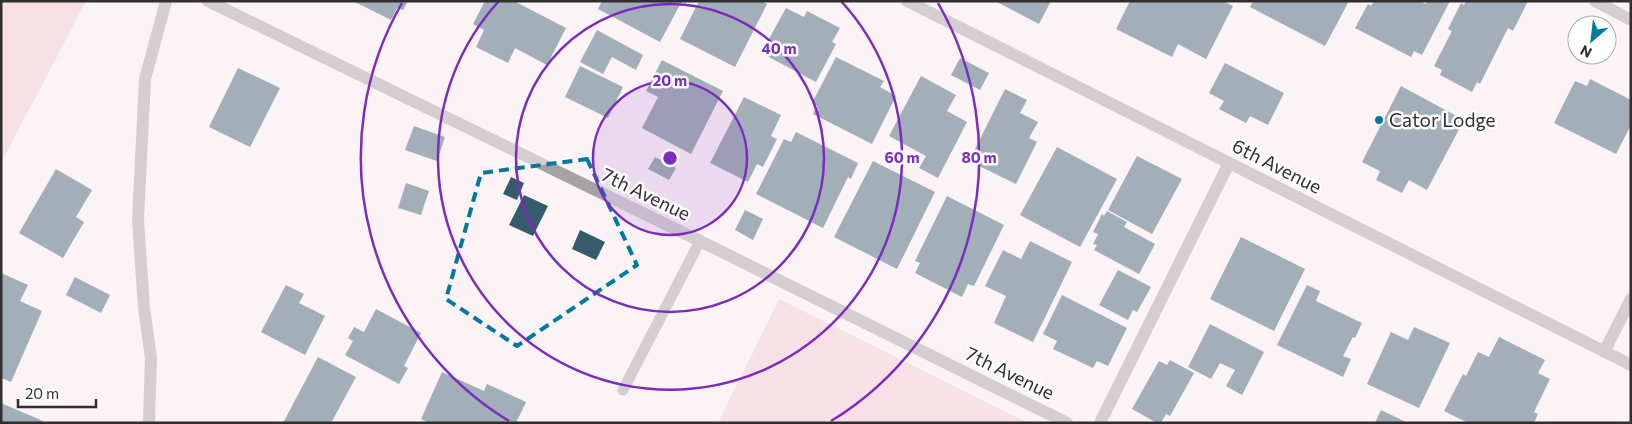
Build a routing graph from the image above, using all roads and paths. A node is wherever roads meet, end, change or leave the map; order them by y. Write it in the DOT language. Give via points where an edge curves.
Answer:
graph roads {
  1 [pos="166,1"];
  2 [pos="208,1"];
  3 [pos="907,1"];
  4 [pos="1595,1"];
  5 [pos="1631,20"];
  6 [pos="1229,163"];
  7 [pos="700,241"];
  8 [pos="1631,299"];
  9 [pos="1604,352"];
  10 [pos="1631,365"];
  11 [pos="622,390"];
  12 [pos="149,423"];
  13 [pos="1068,423"];
  14 [pos="1100,423"];
  1 -- 12 [label="street" via="145,79 138,219 151,358"];
  2 -- 7 [label="street, 7th Avenue"];
  3 -- 6 [label="street, 6th Avenue"];
  4 -- 5 [label="street"];
  6 -- 9 [label="street, 6th Avenue"];
  6 -- 14 [label="street"];
  7 -- 11 [label="lane"];
  7 -- 13 [label="street, 7th Avenue"];
  8 -- 9 [label="street"];
  9 -- 10 [label="street, 6th Avenue"];
}
